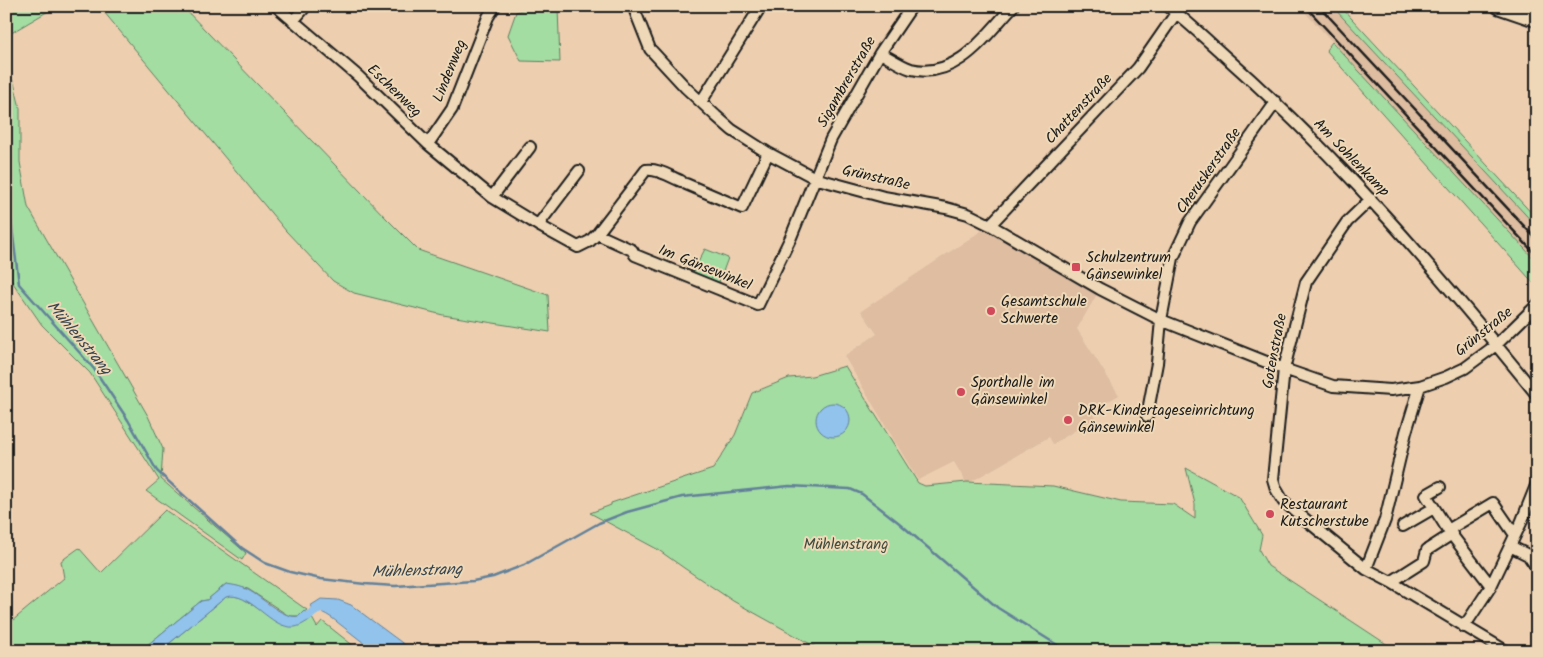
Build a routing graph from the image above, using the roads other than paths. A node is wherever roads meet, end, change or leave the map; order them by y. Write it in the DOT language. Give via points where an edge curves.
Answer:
graph roads {
  1 [pos="276,6"];
  2 [pos="306,6"];
  3 [pos="495,6"];
  4 [pos="633,6"];
  5 [pos="761,6"];
  6 [pos="912,6"];
  7 [pos="1013,6"];
  8 [pos="1500,6"];
  9 [pos="1175,8"];
  10 [pos="1537,19"];
  11 [pos="293,21"];
  12 [pos="880,54"];
  13 [pos="701,102"];
  14 [pos="1276,102"];
  15 [pos="428,144"];
  16 [pos="530,147"];
  17 [pos="768,153"];
  18 [pos="579,171"];
  19 [pos="815,178"];
  20 [pos="492,197"];
  21 [pos="1372,200"];
  22 [pos="538,225"];
  23 [pos="990,226"];
  24 [pos="597,234"];
  25 [pos="1537,305"];
  26 [pos="1161,320"];
  27 [pos="1496,345"];
  28 [pos="1284,369"];
  29 [pos="1420,386"];
  30 [pos="1537,395"];
  31 [pos="1147,416"];
  32 [pos="1537,483"];
  33 [pos="1440,487"];
  34 [pos="1434,508"];
  35 [pos="1403,526"];
  36 [pos="1450,532"];
  37 [pos="1515,535"];
  38 [pos="1510,546"];
  39 [pos="1536,567"];
  40 [pos="1366,569"];
  41 [pos="1391,582"];
  42 [pos="1491,586"];
  43 [pos="1464,627"];
  44 [pos="1506,651"];
  1 -- 11 [label="street, Eschenweg"];
  2 -- 11 [label="street"];
  3 -- 15 [label="street, Lindenweg" via="452,109"];
  4 -- 13 [label="street, Grünstraße" via="650,49"];
  5 -- 13 [label="street"];
  6 -- 12 [label="street, Sigambrerstraße"];
  7 -- 12 [label="street" via="964,58 946,68 932,71 910,69"];
  8 -- 10 [label="main road"];
  9 -- 14 [label="street, Am Sohlenkamp"];
  9 -- 23 [label="street, Chattenstraße" via="1138,68"];
  11 -- 15 [label="street, Eschenweg" via="358,76"];
  12 -- 19 [label="street, Sigambrerstraße" via="831,139"];
  13 -- 17 [label="street, Grünstraße" via="732,130"];
  14 -- 21 [label="street, Am Sohlenkamp"];
  14 -- 26 [label="street, Cheruskerstraße" via="1190,222 1173,258"];
  15 -- 20 [label="street, Eschenweg"];
  16 -- 20 [label="street"];
  17 -- 19 [label="street, Grünstraße"];
  17 -- 24 [label="street, Eschenweg" via="742,208 651,169 646,170"];
  18 -- 22 [label="street"];
  19 -- 23 [label="street, Grünstraße" via="884,197 968,214"];
  19 -- 24 [label="street, Im Gänsewinkel" via="758,305 635,255 632,250"];
  20 -- 22 [label="street, Eschenweg"];
  21 -- 27 [label="street, Am Sohlenkamp"];
  21 -- 28 [label="street, Gotenstraße" via="1347,222 1306,282"];
  22 -- 24 [label="street, Eschenweg" via="578,247"];
  23 -- 26 [label="street, Grünstraße"];
  25 -- 27 [label="street, Grünstraße"];
  26 -- 28 [label="street, Grünstraße"];
  26 -- 31 [label="street"];
  27 -- 29 [label="street, Grünstraße" via="1465,368"];
  27 -- 30 [label="street"];
  28 -- 29 [label="street, Grünstraße" via="1333,386 1391,390"];
  28 -- 40 [label="street, Gotenstraße" via="1274,463 1276,489 1283,501"];
  29 -- 40 [label="street" via="1385,520"];
  32 -- 37 [label="street"];
  33 -- 34 [label="street" via="1426,496"];
  34 -- 35 [label="street"];
  34 -- 36 [label="street"];
  36 -- 37 [label="street" via="1493,503"];
  36 -- 41 [label="street" via="1428,550 1424,561"];
  36 -- 42 [label="street"];
  37 -- 38 [label="street"];
  38 -- 39 [label="street" via="1528,555"];
  38 -- 42 [label="street"];
  40 -- 41 [label="street, Gotenstraße"];
  41 -- 43 [label="street, Gotenstraße"];
  42 -- 43 [label="street"];
  43 -- 44 [label="street, Gotenstraße"];
}
